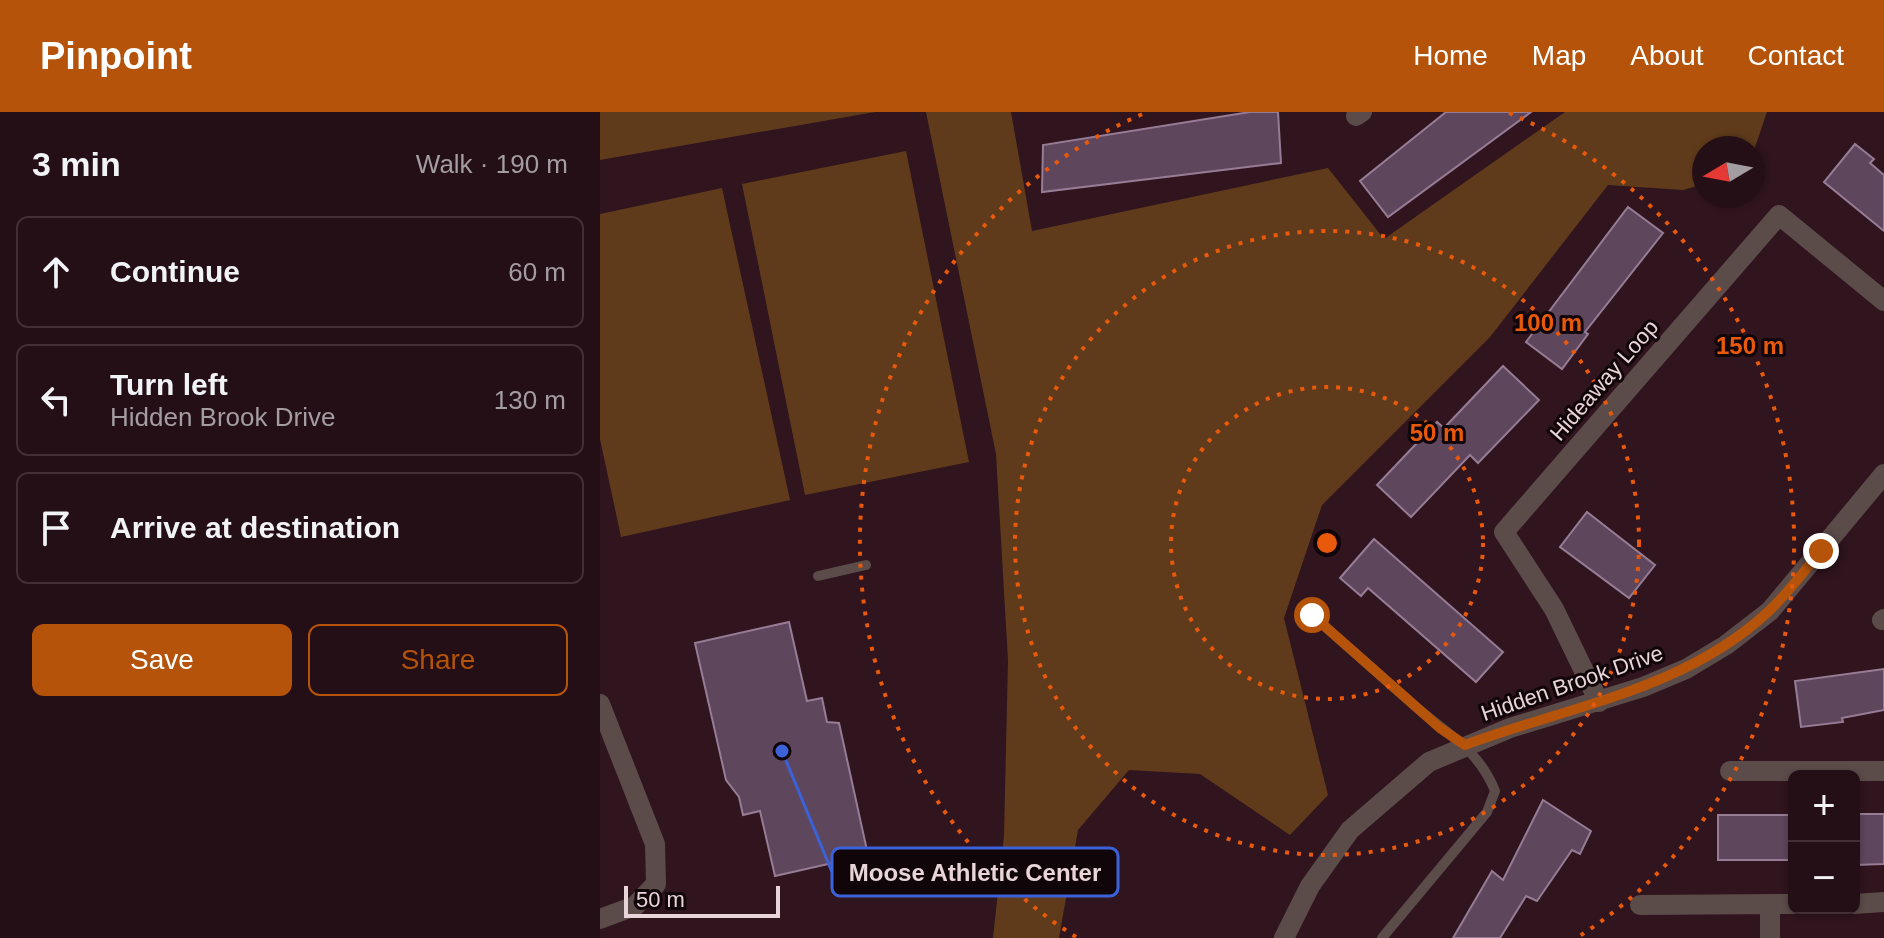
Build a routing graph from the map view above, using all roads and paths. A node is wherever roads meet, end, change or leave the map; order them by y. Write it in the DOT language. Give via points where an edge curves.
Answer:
graph roads {
  1 [pos="1884,301"];
  2 [pos="1884,474"];
  3 [pos="866,565"];
  4 [pos="818,576"];
  5 [pos="1312,615"];
  6 [pos="1599,702"];
  7 [pos="600,704"];
  8 [pos="1465,745"];
  9 [pos="1730,771"];
  10 [pos="1884,771"];
  11 [pos="1884,902"];
  12 [pos="1770,904"];
  13 [pos="1788,904"];
  14 [pos="1860,904"];
  15 [pos="1640,905"];
  16 [pos="600,919"];
  17 [pos="1284,938"];
  18 [pos="1382,938"];
  19 [pos="1770,938"];
  1 -- 6 [label="street, Hideaway Loop" via="1779,215 1504,532 1554,609"];
  2 -- 6 [label="street, Hidden Brook Drive" via="1770,611 1686,669"];
  3 -- 4 [label="lane"];
  5 -- 8 [label="lane"];
  6 -- 8 [label="street, Hidden Brook Drive"];
  7 -- 16 [label="street" via="655,844 656,884 635,906"];
  8 -- 17 [label="street, Hidden Brook Drive" via="1429,762 1350,830 1310,886"];
  8 -- 18 [label="lane" via="1495,791 1487,812"];
  9 -- 10 [label="street"];
  11 -- 14 [label="street"];
  12 -- 13 [label="street"];
  12 -- 15 [label="street"];
  12 -- 19 [label="street"];
}
